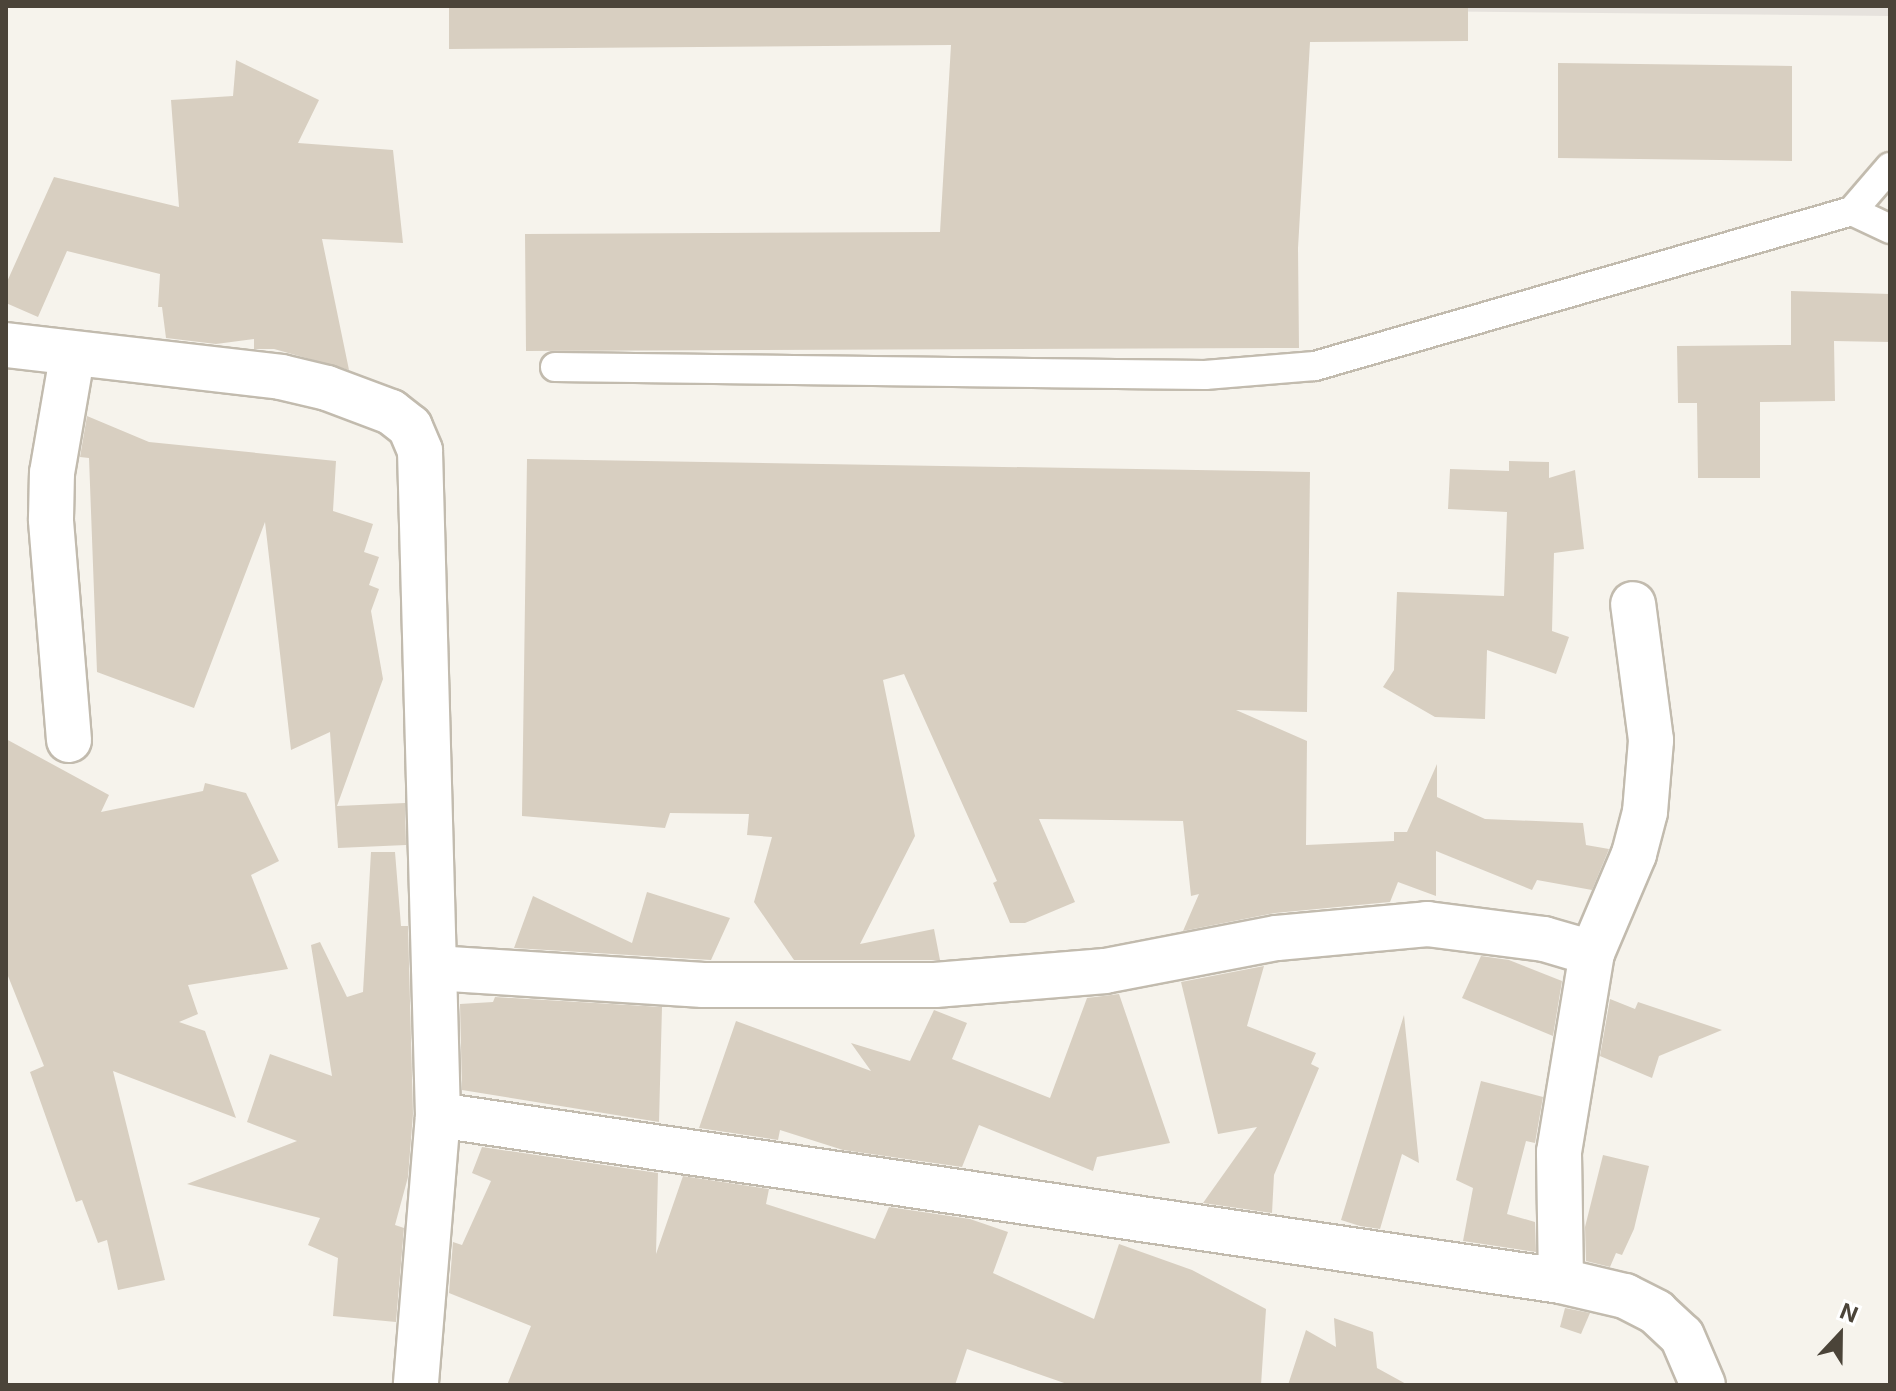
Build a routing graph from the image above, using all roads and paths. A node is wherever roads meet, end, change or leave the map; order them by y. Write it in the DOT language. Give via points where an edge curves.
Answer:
graph roads {
  1 [pos="1890,167"];
  2 [pos="1852,211"];
  3 [pos="1890,229"];
  4 [pos="6,345"];
  5 [pos="72,357"];
  6 [pos="555,367"];
  7 [pos="1633,604"];
  8 [pos="69,740"];
  9 [pos="1592,953"];
  10 [pos="434,968"];
  11 [pos="438,1115"];
  12 [pos="1561,1281"];
  13 [pos="416,1385"];
  14 [pos="1703,1385"];
  1 -- 2 [label="lane"];
  2 -- 3 [label="lane"];
  2 -- 6 [label="lane" via="1503,308 1367,353 1267,373"];
  4 -- 5 [label="street"];
  5 -- 8 [label="street" via="52,473 51,519"];
  5 -- 10 [label="street" via="281,377 363,397 410,427 420,451"];
  7 -- 9 [label="street" via="1651,740 1645,812 1634,854"];
  9 -- 10 [label="street" via="1516,934 1427,924 1277,938 1105,971 935,985 703,985"];
  9 -- 12 [label="street" via="1559,1152"];
  10 -- 11 [label="street"];
  11 -- 12 [label="street"];
  11 -- 13 [label="street"];
  12 -- 14 [label="street" via="1625,1296 1656,1312 1682,1336"];
}
